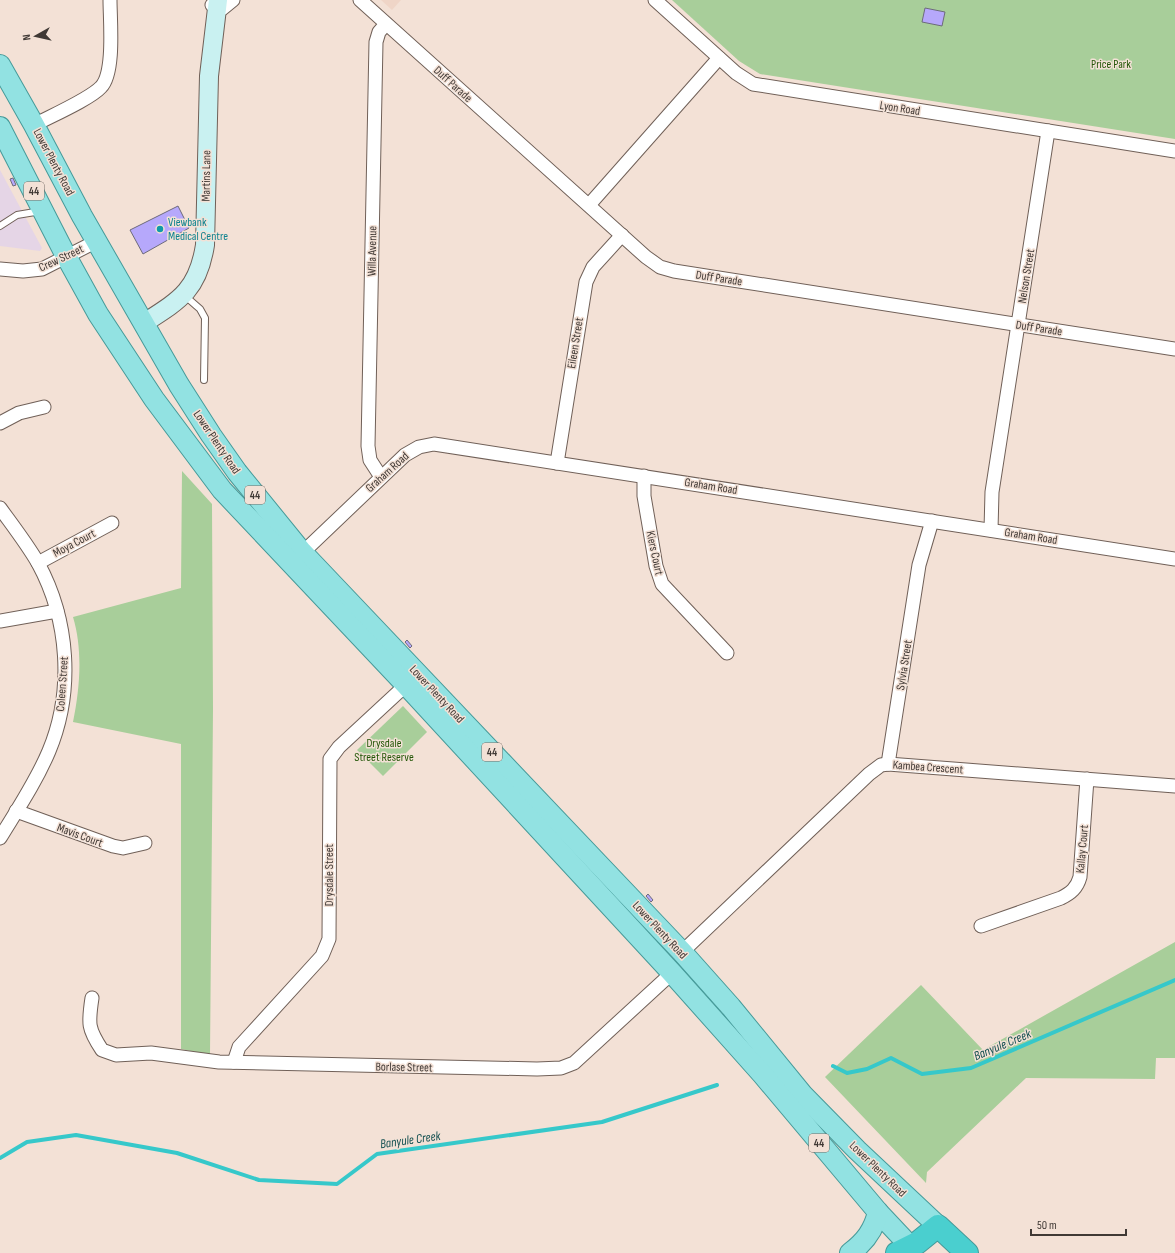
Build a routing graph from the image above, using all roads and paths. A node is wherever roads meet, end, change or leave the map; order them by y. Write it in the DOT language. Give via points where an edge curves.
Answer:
graph roads {
  1 [pos="110,0"];
  2 [pos="360,0"];
  3 [pos="655,0"];
  4 [pos="218,2"];
  5 [pos="386,24"];
  6 [pos="719,58"];
  7 [pos="0,65"];
  8 [pos="34,125"];
  9 [pos="0,127"];
  10 [pos="1048,131"];
  11 [pos="1175,150"];
  12 [pos="589,205"];
  13 [pos="43,210"];
  14 [pos="0,226"];
  15 [pos="622,235"];
  16 [pos="97,241"];
  17 [pos="66,256"];
  18 [pos="0,268"];
  19 [pos="184,295"];
  20 [pos="144,323"];
  21 [pos="1018,325"];
  22 [pos="113,338"];
  23 [pos="1175,349"];
  24 [pos="204,380"];
  25 [pos="44,407"];
  26 [pos="0,423"];
  27 [pos="556,463"];
  28 [pos="644,476"];
  29 [pos="381,477"];
  30 [pos="0,508"];
  31 [pos="926,520"];
  32 [pos="112,523"];
  33 [pos="986,529"];
  34 [pos="296,558"];
  35 [pos="1175,559"];
  36 [pos="38,564"];
  37 [pos="57,611"];
  38 [pos="0,621"];
  39 [pos="727,653"];
  40 [pos="406,685"];
  41 [pos="888,764"];
  42 [pos="1087,779"];
  43 [pos="1175,786"];
  44 [pos="16,811"];
  45 [pos="0,838"];
  46 [pos="145,843"];
  47 [pos="981,926"];
  48 [pos="682,952"];
  49 [pos="672,973"];
  50 [pos="92,998"];
  51 [pos="234,1062"];
  52 [pos="878,1212"];
  53 [pos="942,1230"];
  54 [pos="913,1251"];
  55 [pos="850,1253"];
  56 [pos="967,1253"];
  1 -- 8 [label="street" via="109,69 105,83 92,94"];
  2 -- 5 [label="street, Duff Parade"];
  3 -- 6 [label="street, Lyon Road"];
  4 -- 19 [label="street, Martins Lane" via="209,76 205,245 198,272"];
  5 -- 12 [label="street, Duff Parade"];
  5 -- 29 [label="street, Willa Avenue" via="379,32 376,42 368,446 370,460"];
  6 -- 10 [label="street, Lyon Road" via="743,78 759,86"];
  6 -- 12 [label="street"];
  7 -- 8 [label="main road, Lower Plenty Road / 44"];
  8 -- 16 [label="main road, Lower Plenty Road / 44"];
  9 -- 13 [label="main road, Lower Plenty Road / 44"];
  10 -- 11 [label="street, Lyon Road"];
  10 -- 21 [label="street, Nelson Street"];
  12 -- 15 [label="street, Duff Parade"];
  13 -- 14 [label="lane" via="17,215"];
  13 -- 17 [label="main road, Lower Plenty Road / 44"];
  15 -- 21 [label="street, Duff Parade" via="655,264 667,270"];
  15 -- 27 [label="street, Eileen Street" via="593,267 586,282"];
  16 -- 17 [label="street, Crew Street"];
  16 -- 20 [label="main road, Lower Plenty Road / 44"];
  17 -- 18 [label="street, Crew Street" via="33,271"];
  17 -- 22 [label="main road, Lower Plenty Road / 44"];
  19 -- 20 [label="street, Martins Lane"];
  19 -- 24 [label="lane" via="200,309 205,318"];
  20 -- 22 [label="main road"];
  20 -- 34 [label="main road, Lower Plenty Road / 44" via="211,436 262,504"];
  21 -- 23 [label="street, Duff Parade"];
  21 -- 33 [label="street, Nelson Street"];
  22 -- 34 [label="main road, Lower Plenty Road / 44" via="195,456 222,490"];
  25 -- 26 [label="street" via="19,413"];
  27 -- 28 [label="street, Graham Road"];
  27 -- 29 [label="street, Graham Road" via="434,444 411,451"];
  28 -- 31 [label="street, Graham Road"];
  28 -- 39 [label="street, Kiers Court" via="644,496 653,551 662,584"];
  29 -- 34 [label="street, Graham Road"];
  30 -- 36 [label="street, Coleen Street"];
  31 -- 33 [label="street, Graham Road"];
  31 -- 41 [label="street, Sylvia Street"];
  32 -- 36 [label="street, Moya Court"];
  33 -- 35 [label="street, Graham Road"];
  34 -- 40 [label="main road, Lower Plenty Road / 44"];
  34 -- 48 [label="main road, Lower Plenty Road / 44"];
  36 -- 37 [label="street, Coleen Street"];
  37 -- 38 [label="street"];
  37 -- 44 [label="street, Coleen Street" via="65,669 61,712 41,769"];
  40 -- 49 [label="main road, Lower Plenty Road / 44"];
  40 -- 51 [label="street, Drysdale Street" via="339,747 330,759 327,948 240,1047"];
  41 -- 42 [label="street, Kambea Crescent"];
  41 -- 48 [label="street, Kambea Crescent" via="869,774"];
  42 -- 43 [label="street, Kambea Crescent"];
  42 -- 47 [label="street, Kallay Court" via="1080,877 1076,887 1068,895"];
  44 -- 45 [label="street, Coleen Street"];
  44 -- 46 [label="street, Mavis Court" via="113,846 123,848"];
  48 -- 53 [label="main road, Lower Plenty Road / 44" via="803,1095"];
  49 -- 51 [label="street, Borlase Street" via="574,1063 561,1068"];
  49 -- 52 [label="main road, Lower Plenty Road / 44" via="762,1074"];
  50 -- 51 [label="street, Borlase Street" via="89,1029 102,1050 116,1055 151,1053"];
  52 -- 54 [label="main road, Lower Plenty Road / 44"];
  52 -- 55 [label="main road" via="869,1234"];
  53 -- 54 [label="highway" via="917,1243"];
  53 -- 56 [label="highway, Lower Plenty Road / 44"];
}
